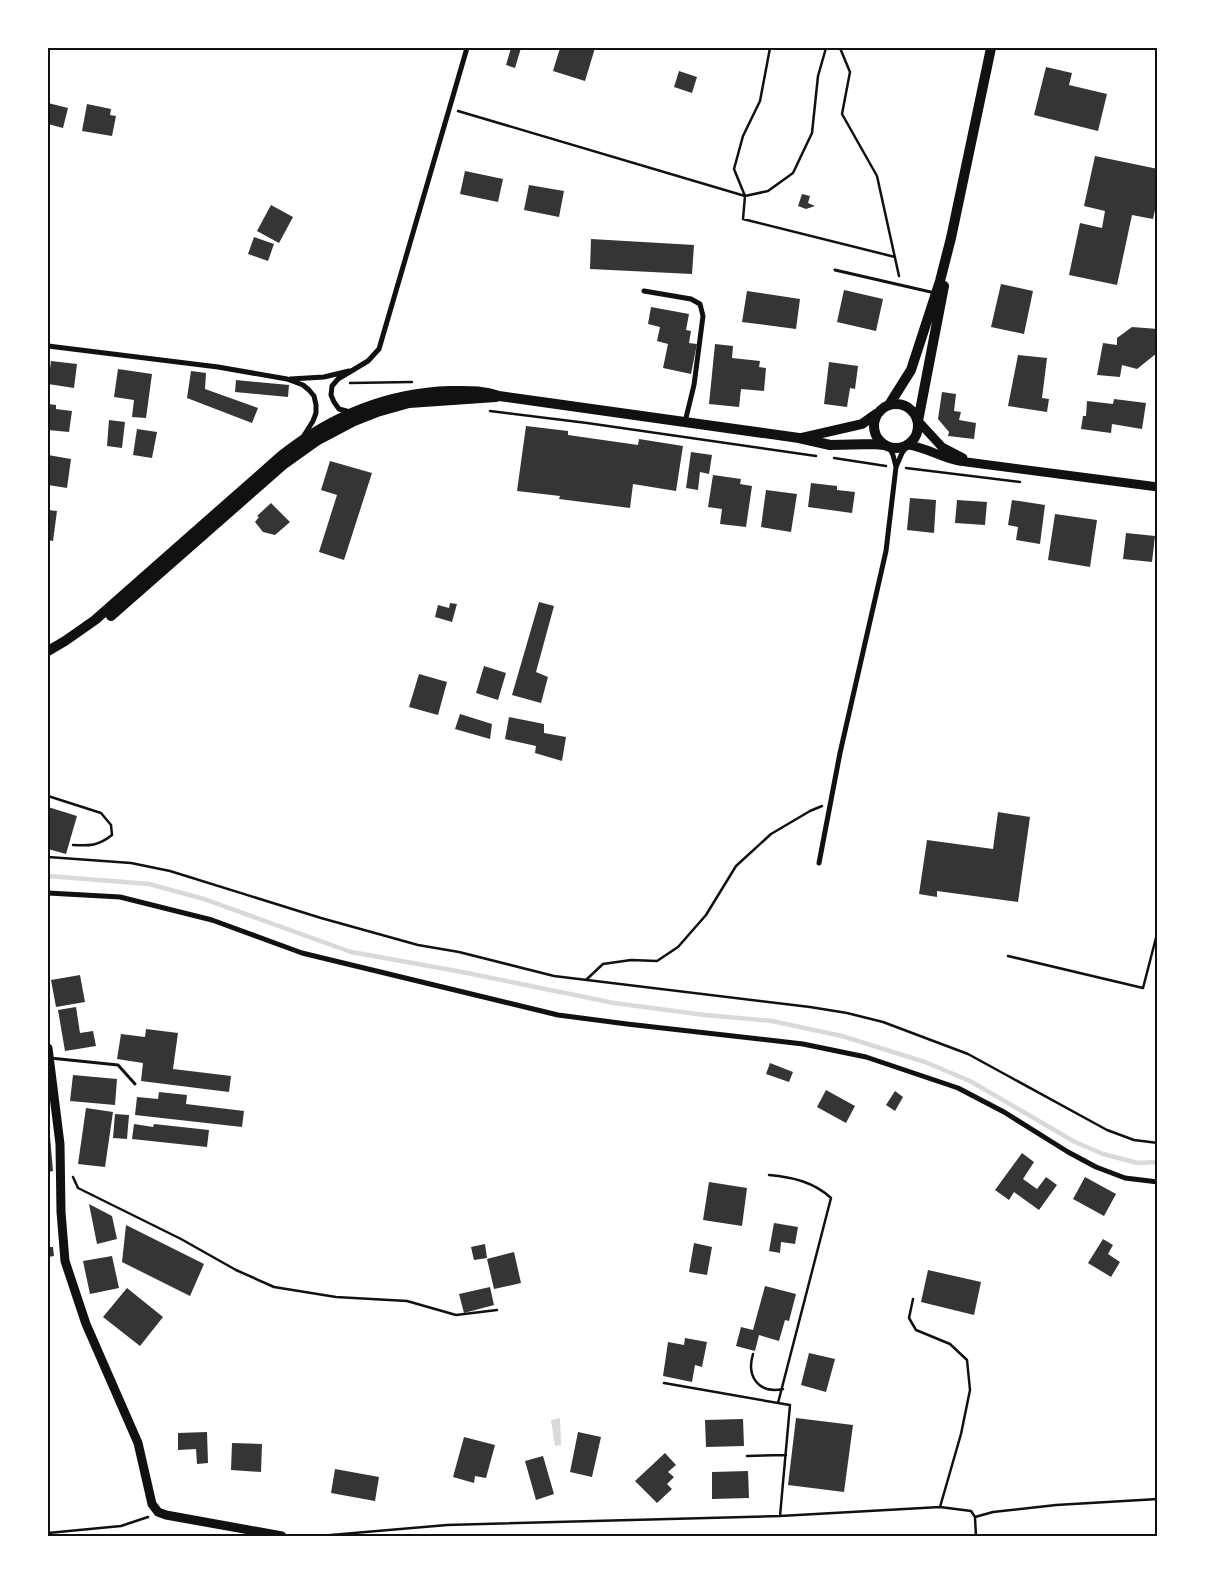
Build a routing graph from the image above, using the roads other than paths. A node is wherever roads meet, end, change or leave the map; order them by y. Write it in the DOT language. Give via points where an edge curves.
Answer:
graph roads {
  1 [pos="467,48"];
  2 [pos="991,48"];
  3 [pos="951,238"];
  4 [pos="835,270"];
  5 [pos="644,291"];
  6 [pos="936,293"];
  7 [pos="48,346"];
  8 [pos="354,370"];
  9 [pos="287,379"];
  10 [pos="499,396"];
  11 [pos="889,404"];
  12 [pos="350,412"];
  13 [pos="877,414"];
  14 [pos="918,421"];
  15 [pos="684,423"];
  16 [pos="799,438"];
  17 [pos="301,440"];
  18 [pos="908,445"];
  19 [pos="886,446"];
  20 [pos="977,463"];
  21 [pos="896,467"];
  22 [pos="1158,487"];
  23 [pos="48,651"];
  24 [pos="48,658"];
  25 [pos="819,863"];
  26 [pos="48,893"];
  27 [pos="48,1048"];
  28 [pos="49,1058"];
  29 [pos="135,1084"];
  30 [pos="1158,1182"];
  31 [pos="282,1536"];
  1 -- 8 [label="street" via="379,349"];
  2 -- 3 [label="main road"];
  3 -- 6 [label="main road"];
  3 -- 14 [label="main road"];
  4 -- 6 [label="lane"];
  5 -- 15 [label="street" via="691,299 702,308 695,380"];
  6 -- 11 [label="main road" via="911,370"];
  7 -- 9 [label="street"];
  8 -- 9 [label="street" via="324,377"];
  8 -- 12 [label="street" via="338,379 332,386 331,395 339,409"];
  9 -- 17 [label="street" via="303,385 314,396 314,421"];
  10 -- 12 [label="main road" via="473,390 435,392 392,399"];
  10 -- 15 [label="main road"];
  10 -- 24 [label="main road" via="409,403 354,421 318,440 283,465 110,617"];
  11 -- 13 [label="main road"];
  11 -- 14 [label="main road" via="906,406"];
  12 -- 17 [label="main road"];
  13 -- 16 [label="main road" via="862,424"];
  13 -- 19 [label="main road" via="874,428 877,438"];
  14 -- 18 [label="main road" via="918,431"];
  14 -- 20 [label="street" via="942,447"];
  15 -- 16 [label="main road"];
  16 -- 19 [label="main road" via="830,445"];
  17 -- 23 [label="main road" via="96,620"];
  18 -- 19 [label="main road" via="901,448"];
  18 -- 20 [label="street" via="947,459"];
  18 -- 21 [label="street"];
  19 -- 21 [label="street"];
  20 -- 22 [label="street"];
  21 -- 25 [label="street" via="888,545 842,743"];
  26 -- 30 [label="street" via="120,897 212,920 302,952 558,1015 803,1044 866,1057 958,1088 1096,1167 1125,1178"];
  27 -- 28 [label="street"];
  28 -- 29 [label="lane" via="118,1066"];
  28 -- 31 [label="street" via="60,1144 65,1261 86,1324 138,1443 152,1504 158,1512 166,1515"];
}
